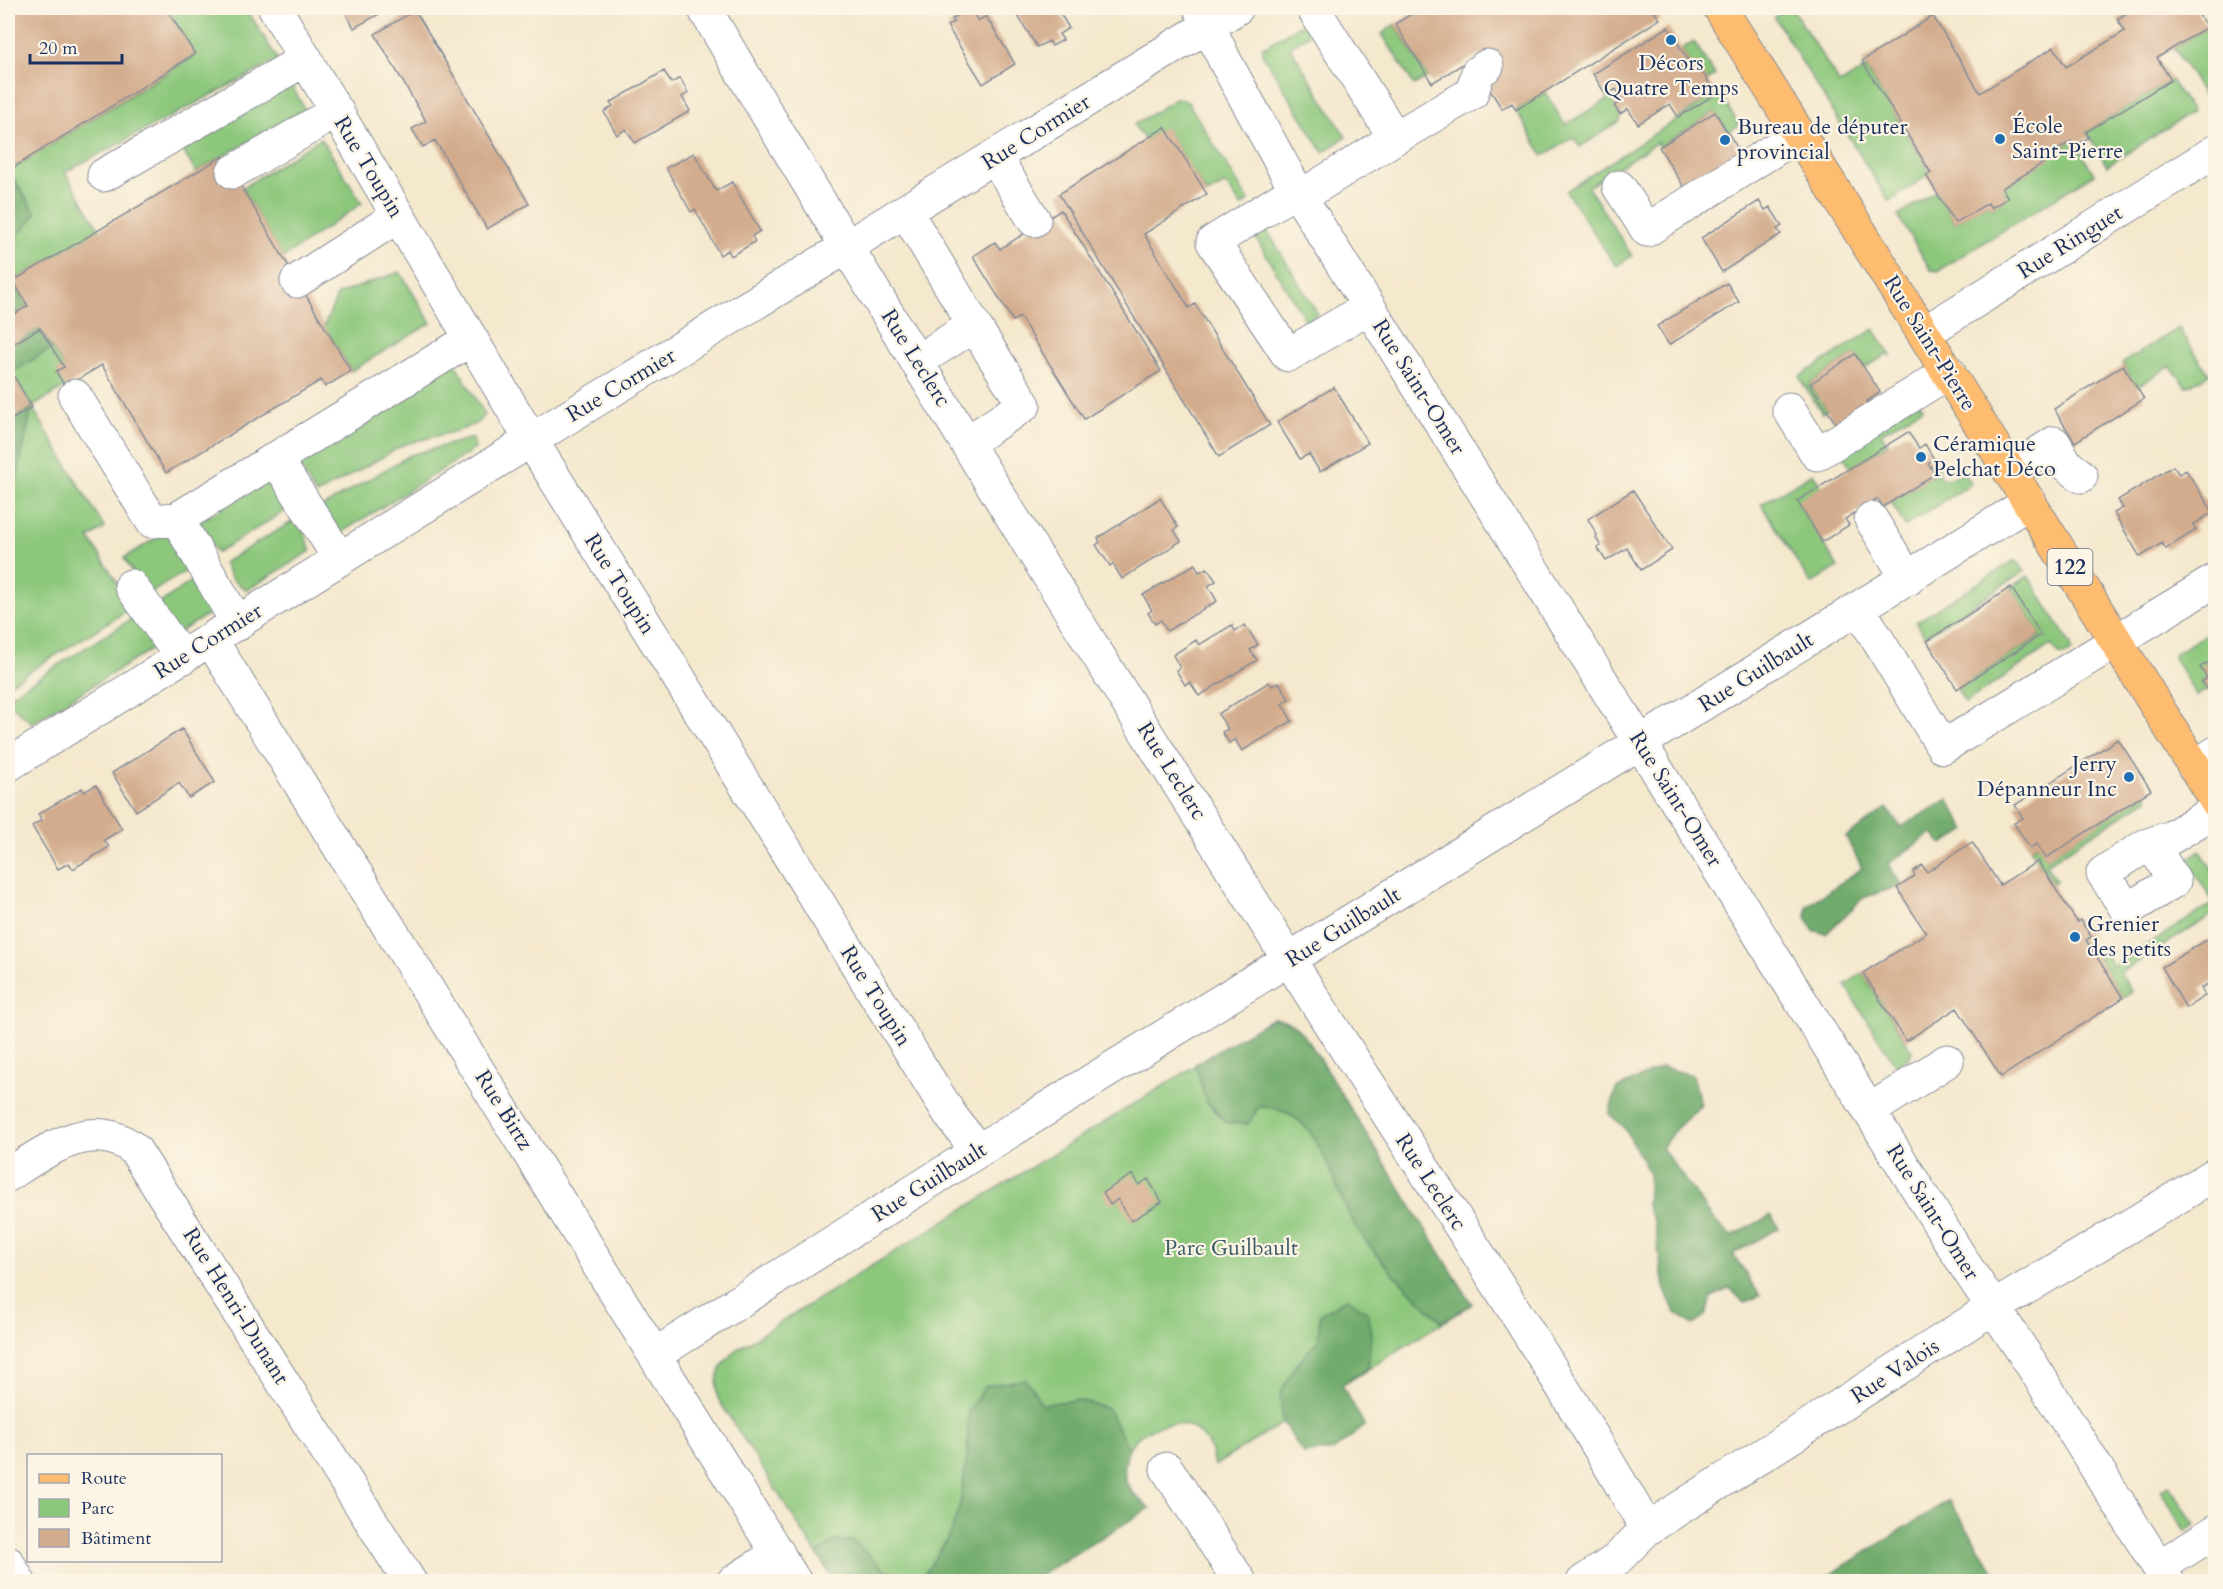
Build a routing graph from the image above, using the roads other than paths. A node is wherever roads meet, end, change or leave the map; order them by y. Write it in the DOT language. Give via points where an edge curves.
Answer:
graph roads {
  1 [pos="275,8"];
  2 [pos="704,8"];
  3 [pos="1237,8"];
  4 [pos="1313,8"];
  5 [pos="1720,8"];
  6 [pos="1204,16"];
  7 [pos="306,59"];
  8 [pos="1487,66"];
  9 [pos="336,111"];
  10 [pos="1799,135"];
  11 [pos="1395,138"];
  12 [pos="2216,151"];
  13 [pos="995,157"];
  14 [pos="233,172"];
  15 [pos="104,176"];
  16 [pos="1619,187"];
  17 [pos="1298,194"];
  18 [pos="906,212"];
  19 [pos="398,216"];
  20 [pos="1034,220"];
  21 [pos="847,248"];
  22 [pos="297,281"];
  23 [pos="1369,307"];
  24 [pos="974,325"];
  25 [pos="1924,333"];
  26 [pos="471,339"];
  27 [pos="918,361"];
  28 [pos="1949,372"];
  29 [pos="75,396"];
  30 [pos="1789,409"];
  31 [pos="531,440"];
  32 [pos="968,442"];
  33 [pos="276,459"];
  34 [pos="2011,471"];
  35 [pos="2081,476"];
  36 [pos="2030,502"];
  37 [pos="177,519"];
  38 [pos="1870,519"];
  39 [pos="340,559"];
  40 [pos="1908,579"];
  41 [pos="2216,580"];
  42 [pos="131,586"];
  43 [pos="1858,609"];
  44 [pos="224,632"];
  45 [pos="2115,642"];
  46 [pos="182,658"];
  47 [pos="1642,743"];
  48 [pos="10,757"];
  49 [pos="2205,760"];
  50 [pos="2216,801"];
  51 [pos="2216,810"];
  52 [pos="2151,844"];
  53 [pos="1289,960"];
  54 [pos="1947,1061"];
  55 [pos="1869,1111"];
  56 [pos="978,1151"];
  57 [pos="8,1174"];
  58 [pos="2216,1174"];
  59 [pos="1994,1307"];
  60 [pos="656,1354"];
  61 [pos="1167,1469"];
  62 [pos="1647,1529"];
  63 [pos="2216,1531"];
  64 [pos="778,1553"];
  65 [pos="8,1563"];
  66 [pos="2163,1574"];
  67 [pos="19,1581"];
  68 [pos="410,1581"];
  69 [pos="733,1581"];
  70 [pos="795,1581"];
  71 [pos="1240,1581"];
  72 [pos="1583,1581"];
  1 -- 7 [label="street, Rue Toupin"];
  2 -- 21 [label="street, Rue Leclerc"];
  3 -- 6 [label="street, Rue Cormier"];
  4 -- 11 [label="street"];
  5 -- 10 [label="main road, Rue Saint-Pierre / 122"];
  6 -- 13 [label="street, Rue Cormier"];
  6 -- 17 [label="street, Rue Saint-Omer"];
  7 -- 9 [label="street, Rue Toupin"];
  7 -- 15 [label="street"];
  8 -- 11 [label="street" via="1478,72 1472,93"];
  9 -- 14 [label="street"];
  9 -- 19 [label="street, Rue Toupin"];
  10 -- 16 [label="street" via="1647,230"];
  10 -- 25 [label="main road, Rue Saint-Pierre / 122"];
  11 -- 17 [label="street"];
  12 -- 25 [label="street, Rue Ringuet"];
  13 -- 18 [label="street, Rue Cormier"];
  13 -- 20 [label="street"];
  17 -- 23 [label="street, Rue Saint-Omer"];
  17 -- 23 [label="street" via="1213,242 1288,355"];
  18 -- 21 [label="street, Rue Cormier"];
  18 -- 24 [label="street"];
  19 -- 22 [label="street"];
  19 -- 26 [label="street, Rue Toupin"];
  21 -- 27 [label="street, Rue Leclerc"];
  21 -- 31 [label="street, Rue Cormier"];
  23 -- 47 [label="street, Rue Saint-Omer"];
  24 -- 27 [label="street"];
  24 -- 32 [label="street" via="1024,405"];
  25 -- 28 [label="main road, Rue Saint-Pierre / 122"];
  26 -- 31 [label="street, Rue Toupin"];
  26 -- 33 [label="street"];
  27 -- 32 [label="street, Rue Leclerc"];
  28 -- 30 [label="street" via="1817,454"];
  28 -- 34 [label="main road, Rue Saint-Pierre / 122"];
  29 -- 37 [label="street" via="152,521"];
  31 -- 39 [label="street, Rue Cormier"];
  31 -- 56 [label="street, Rue Toupin" via="938,1095"];
  32 -- 53 [label="street, Rue Leclerc"];
  33 -- 37 [label="street"];
  33 -- 39 [label="street"];
  34 -- 35 [label="street" via="2054,443 2067,465"];
  34 -- 36 [label="main road, Rue Saint-Pierre / 122"];
  36 -- 40 [label="street, Rue Guilbault"];
  36 -- 45 [label="main road, Rue Saint-Pierre / 122"];
  37 -- 44 [label="street, Rue Birtz"];
  38 -- 40 [label="street"];
  39 -- 44 [label="street, Rue Cormier"];
  40 -- 43 [label="street, Rue Guilbault"];
  41 -- 45 [label="street"];
  42 -- 46 [label="street"];
  43 -- 45 [label="street" via="1943,747"];
  43 -- 47 [label="street, Rue Guilbault"];
  44 -- 46 [label="street, Rue Cormier"];
  44 -- 60 [label="street, Rue Birtz"];
  45 -- 49 [label="main road, Rue Saint-Pierre / 122"];
  46 -- 48 [label="street, Rue Cormier"];
  47 -- 53 [label="street, Rue Guilbault"];
  47 -- 55 [label="street, Rue Saint-Omer"];
  49 -- 50 [label="main road, Rue Saint-Pierre / 122"];
  51 -- 52 [label="street" via="2172,837"];
  53 -- 56 [label="street, Rue Guilbault"];
  53 -- 62 [label="street, Rue Leclerc" via="1571,1398"];
  54 -- 55 [label="street"];
  55 -- 59 [label="street, Rue Saint-Omer"];
  56 -- 60 [label="street, Rue Guilbault"];
  57 -- 68 [label="street, Rue Henri-Dunant" via="54,1146 80,1137 114,1139 135,1150"];
  58 -- 59 [label="street, Rue Valois"];
  59 -- 62 [label="street, Rue Valois"];
  59 -- 66 [label="street, Rue Saint-Omer"];
  60 -- 64 [label="street, Rue Birtz"];
  61 -- 71 [label="street"];
  62 -- 72 [label="street, Rue Valois" via="1616,1560"];
  63 -- 66 [label="street"];
  64 -- 69 [label="street"];
  64 -- 70 [label="street, Rue Birtz"];
  65 -- 67 [label="street"];
}
